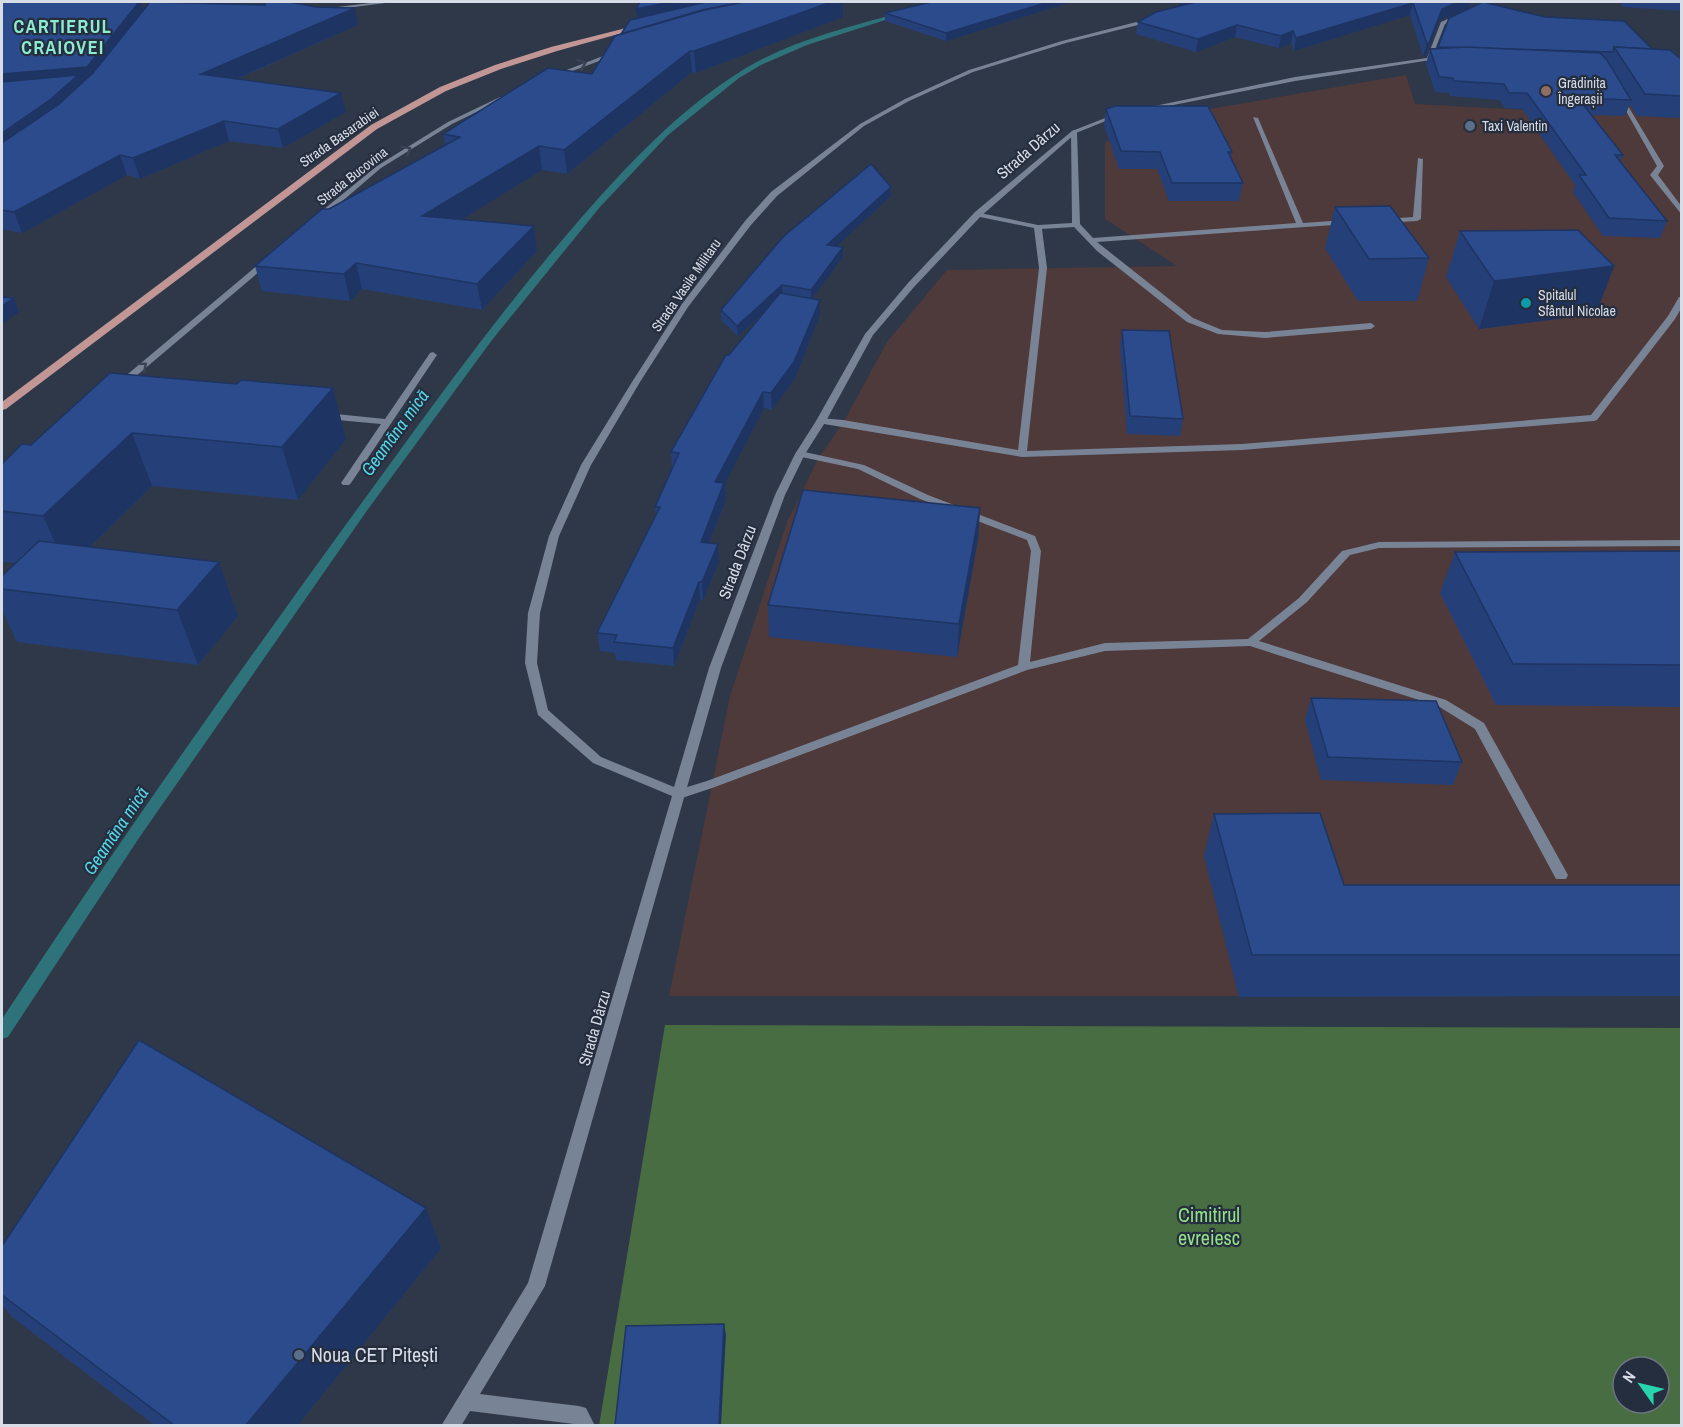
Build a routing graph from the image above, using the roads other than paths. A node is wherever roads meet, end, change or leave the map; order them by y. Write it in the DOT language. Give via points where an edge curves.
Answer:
graph roads {
  1 [pos="390,2"];
  2 [pos="1489,2"];
  3 [pos="316,10"];
  4 [pos="1162,18"];
  5 [pos="648,25"];
  6 [pos="621,51"];
  7 [pos="549,77"];
  8 [pos="1617,91"];
  9 [pos="508,96"];
  10 [pos="1255,118"];
  11 [pos="1074,132"];
  12 [pos="1420,159"];
  13 [pos="1682,213"];
  14 [pos="978,214"];
  15 [pos="1382,221"];
  16 [pos="1358,222"];
  17 [pos="311,224"];
  18 [pos="1076,225"];
  19 [pos="1300,225"];
  20 [pos="1038,227"];
  21 [pos="1092,240"];
  22 [pos="275,254"];
  23 [pos="1682,299"];
  24 [pos="1371,326"];
  25 [pos="433,355"];
  26 [pos="120,396"];
  27 [pos="2,407"];
  28 [pos="318,415"];
  29 [pos="821,421"];
  30 [pos="387,422"];
  31 [pos="800,454"];
  32 [pos="1022,454"];
  33 [pos="346,483"];
  34 [pos="1682,543"];
  35 [pos="1251,642"];
  36 [pos="1024,667"];
  37 [pos="679,794"];
  38 [pos="1562,875"];
  39 [pos="466,1401"];
  40 [pos="450,1425"];
  41 [pos="586,1425"];
  1 -- 3 [label="street"];
  2 -- 11 [label="street, Strada Dârzu" via="1443,22 1435,58 1207,95 1121,114"];
  4 -- 37 [label="street, Strada Vasile Militaru" via="971,71 862,125 800,172 747,223 685,306 636,382 586,465 554,536 534,613 531,663 542,712 597,760"];
  5 -- 27 [label="main road, Strada Basarabiei" via="498,67 444,89 374,127"];
  7 -- 6 [label="street, one-way"];
  8 -- 13 [label="street" via="1661,166 1654,175"];
  17 -- 9 [label="street, Strada Bucovina, one-way" via="379,167 450,123"];
  10 -- 19 [label="street"];
  11 -- 14 [label="street, Strada Dârzu"];
  11 -- 18 [label="street"];
  12 -- 15 [label="street" via="1417,219"];
  14 -- 20 [label="street"];
  14 -- 29 [label="street, Strada Dârzu" via="869,334"];
  16 -- 19 [label="street"];
  18 -- 20 [label="street"];
  18 -- 21 [label="street"];
  19 -- 21 [label="street"];
  20 -- 32 [label="street" via="1042,268"];
  21 -- 24 [label="street" via="1190,320 1221,332 1265,335"];
  26 -- 22 [label="street, one-way" via="109,395"];
  23 -- 32 [label="street" via="1594,418 1242,447"];
  25 -- 30 [label="street"];
  28 -- 30 [label="street"];
  29 -- 31 [label="street, Strada Dârzu"];
  29 -- 32 [label="street"];
  30 -- 33 [label="street"];
  31 -- 36 [label="street" via="861,467 924,497 1031,538 1036,551"];
  31 -- 37 [label="street, Strada Dârzu" via="780,495 715,668"];
  34 -- 35 [label="street" via="1379,545 1346,553 1304,600"];
  35 -- 36 [label="street" via="1105,647"];
  35 -- 38 [label="street" via="1442,703 1480,726"];
  36 -- 37 [label="street"];
  37 -- 39 [label="street, Strada Dârzu" via="537,1286"];
  39 -- 40 [label="street, Strada Dârzu"];
  39 -- 41 [label="street" via="579,1414"];
}
